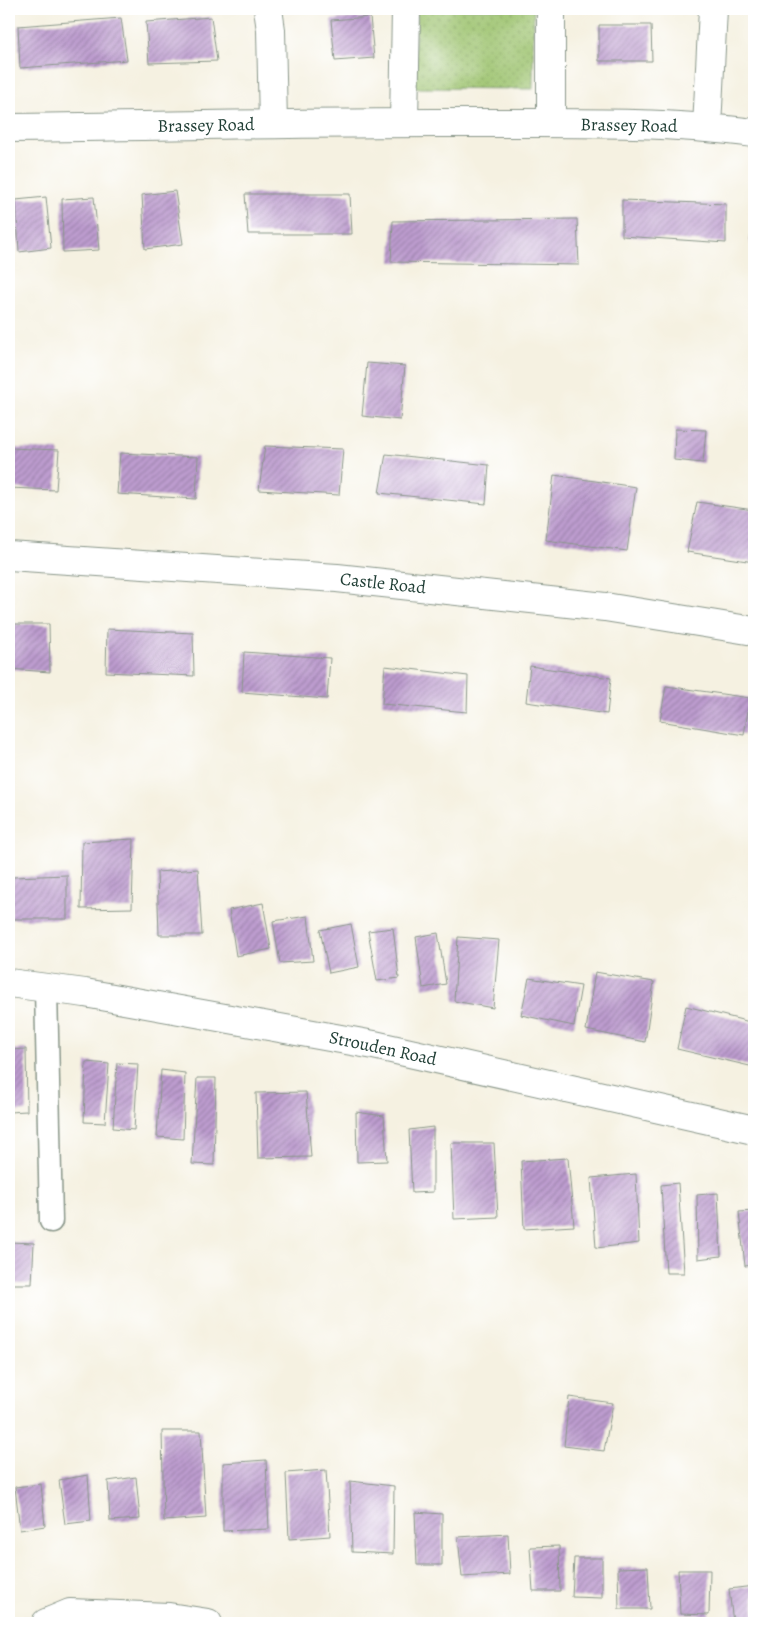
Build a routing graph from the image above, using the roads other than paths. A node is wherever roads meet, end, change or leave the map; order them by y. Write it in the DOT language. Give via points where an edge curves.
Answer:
graph roads {
  1 [pos="268,9"];
  2 [pos="406,9"];
  3 [pos="551,9"];
  4 [pos="713,9"];
  5 [pos="404,123"];
  6 [pos="551,123"];
  7 [pos="273,124"];
  8 [pos="707,126"];
  9 [pos="9,128"];
  10 [pos="754,133"];
  11 [pos="9,556"];
  12 [pos="754,631"];
  13 [pos="9,982"];
  14 [pos="46,988"];
  15 [pos="754,1130"];
  16 [pos="51,1221"];
  17 [pos="46,1623"];
  18 [pos="208,1623"];
  1 -- 7 [label="street"];
  2 -- 5 [label="street"];
  3 -- 6 [label="street"];
  4 -- 8 [label="street"];
  5 -- 6 [label="street, Brassey Road"];
  5 -- 7 [label="street, Brassey Road"];
  6 -- 8 [label="street, Brassey Road"];
  7 -- 9 [label="street, Brassey Road"];
  8 -- 10 [label="street, Brassey Road"];
  11 -- 12 [label="street, Castle Road" via="337,578 605,607"];
  13 -- 14 [label="street, Strouden Road"];
  14 -- 15 [label="street, Strouden Road" via="374,1045"];
  14 -- 16 [label="lane"];
  17 -- 18 [label="street" via="70,1613 169,1617"];
}
